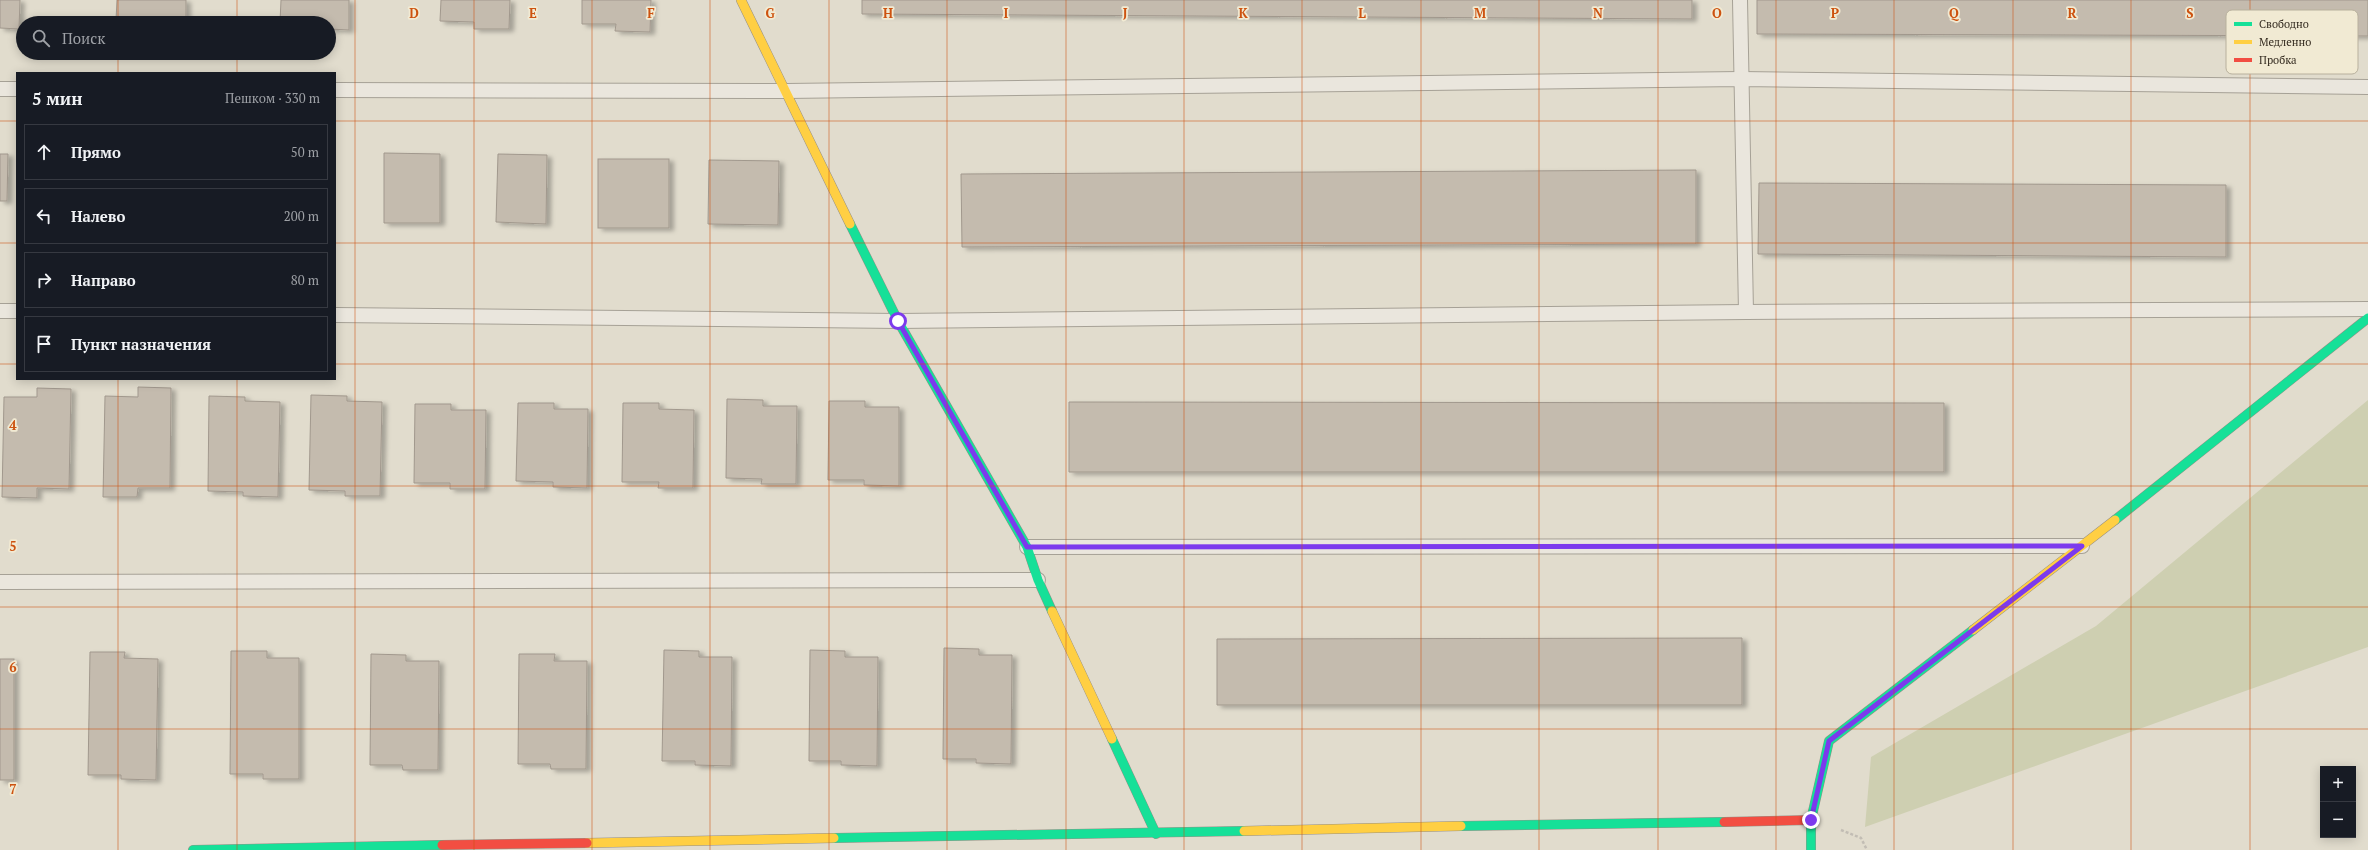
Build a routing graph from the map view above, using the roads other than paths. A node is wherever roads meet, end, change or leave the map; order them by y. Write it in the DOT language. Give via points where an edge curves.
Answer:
graph roads {
  1 [pos="740,0"];
  2 [pos="1740,0"];
  3 [pos="1740,79"];
  4 [pos="2368,87"];
  5 [pos="0,89"];
  6 [pos="16,89"];
  7 [pos="336,90"];
  8 [pos="787,91"];
  9 [pos="2368,310"];
  10 [pos="0,311"];
  11 [pos="16,311"];
  12 [pos="1746,312"];
  13 [pos="336,315"];
  14 [pos="2368,318"];
  15 [pos="898,321"];
  16 [pos="2082,546"];
  17 [pos="1027,547"];
  18 [pos="1038,580"];
  19 [pos="0,582"];
  20 [pos="1811,820"];
  21 [pos="1156,834"];
  22 [pos="193,850"];
  23 [pos="1811,850"];
  1 -- 8 [label="street"];
  2 -- 3 [label="lane"];
  3 -- 4 [label="lane"];
  3 -- 8 [label="lane"];
  3 -- 12 [label="lane"];
  5 -- 6 [label="lane"];
  7 -- 8 [label="lane"];
  8 -- 15 [label="street"];
  9 -- 12 [label="lane"];
  10 -- 11 [label="lane"];
  12 -- 15 [label="lane"];
  13 -- 15 [label="lane"];
  14 -- 16 [label="street"];
  15 -- 17 [label="street"];
  16 -- 17 [label="lane"];
  16 -- 20 [label="street" via="1829,741"];
  17 -- 18 [label="street"];
  18 -- 19 [label="lane"];
  18 -- 21 [label="street"];
  20 -- 21 [label="street"];
  20 -- 23 [label="street"];
  21 -- 22 [label="street"];
}
